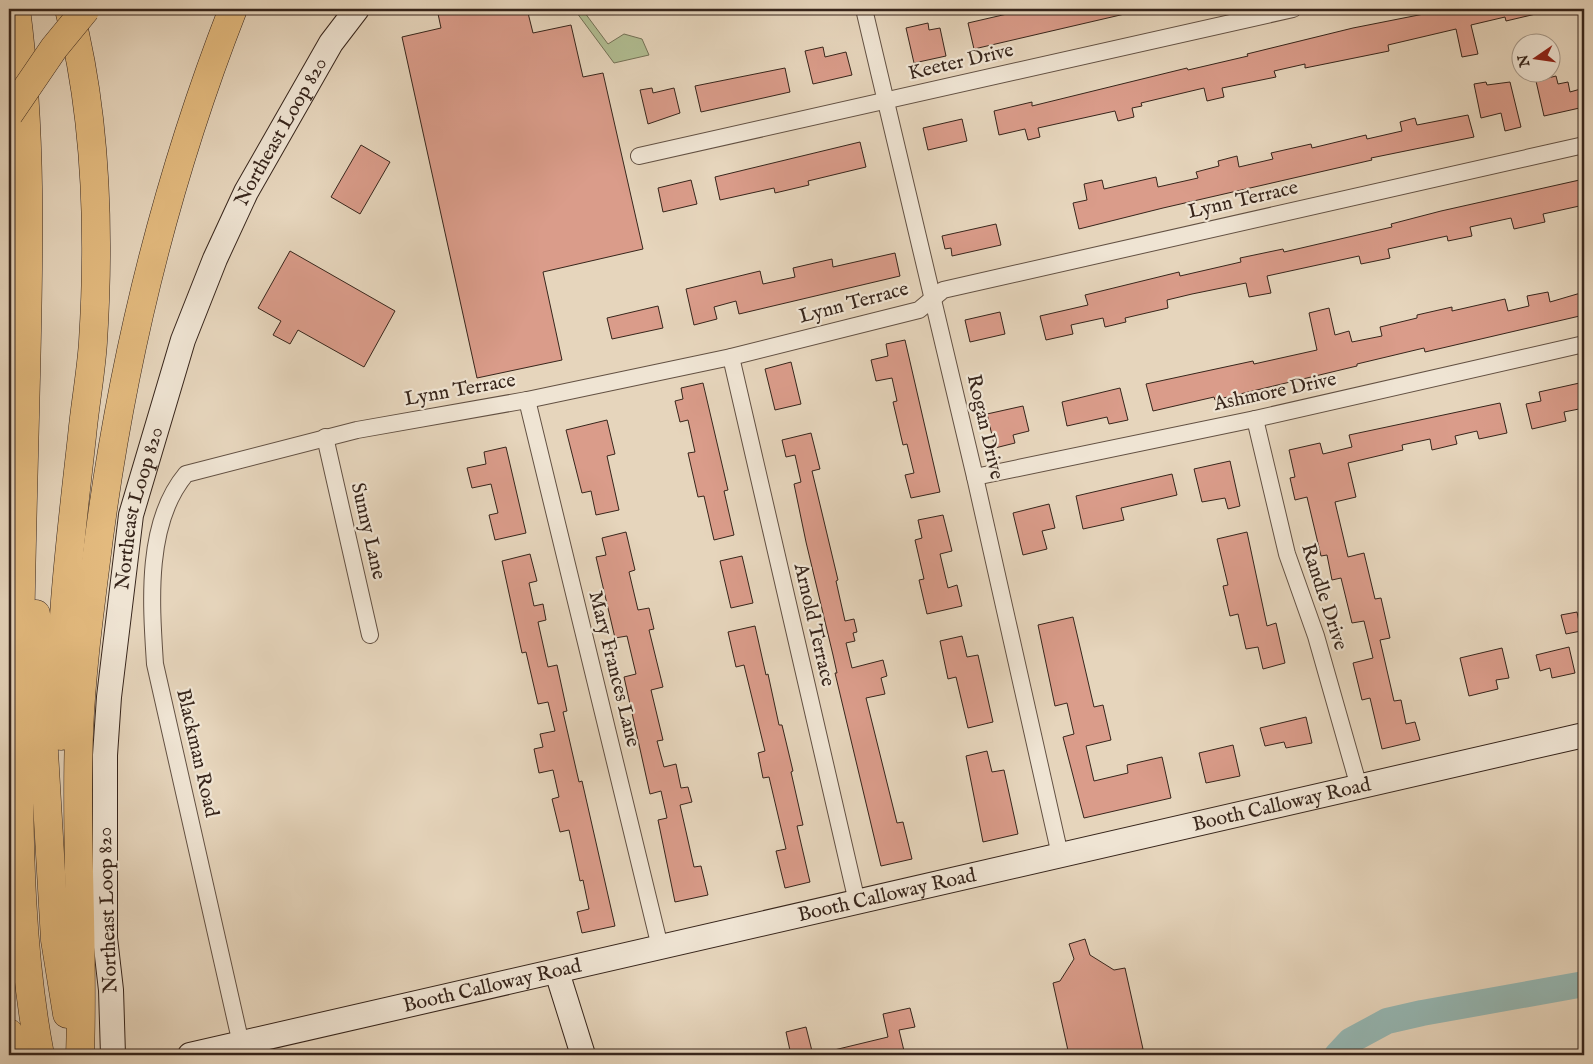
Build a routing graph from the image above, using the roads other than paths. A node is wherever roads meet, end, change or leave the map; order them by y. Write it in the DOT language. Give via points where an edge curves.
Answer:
graph roads {
  1 [pos="16,9"];
  2 [pos="69,9"];
  3 [pos="86,9"];
  4 [pos="233,9"];
  5 [pos="357,9"];
  6 [pos="864,9"];
  7 [pos="1293,9"];
  8 [pos="886,101"];
  9 [pos="9,114"];
  10 [pos="1584,145"];
  11 [pos="639,156"];
  12 [pos="932,299"];
  13 [pos="1584,344"];
  14 [pos="731,357"];
  15 [pos="527,400"];
  16 [pos="1255,419"];
  17 [pos="325,437"];
  18 [pos="186,474"];
  19 [pos="975,477"];
  20 [pos="23,485"];
  21 [pos="370,635"];
  22 [pos="1584,735"];
  23 [pos="1359,787"];
  24 [pos="1060,856"];
  25 [pos="857,902"];
  26 [pos="660,947"];
  27 [pos="80,956"];
  28 [pos="557,972"];
  29 [pos="9,1033"];
  30 [pos="241,1044"];
  31 [pos="15,1055"];
  32 [pos="40,1055"];
  33 [pos="74,1055"];
  34 [pos="80,1055"];
  35 [pos="113,1055"];
  36 [pos="190,1055"];
  37 [pos="583,1055"];
  1 -- 20 [label="highway" via="27,138 29,217"];
  2 -- 27 [label="highway" via="78,44 91,129 97,215 93,343 67,577 61,732 68,885"];
  3 -- 9 [label="highway, bridge" via="54,48"];
  4 -- 27 [label="highway" via="215,56 159,236 131,347 104,493 84,654 79,734"];
  5 -- 35 [label="street, Northeast Loop 820" via="329,46 246,192 216,259 183,340 148,448 131,515 105,755 105,938"];
  6 -- 8 [label="street, Rogan Drive"];
  7 -- 8 [label="street, Keeter Drive"];
  8 -- 11 [label="street, Keeter Drive"];
  8 -- 12 [label="street, Rogan Drive"];
  10 -- 12 [label="street, Lynn Terrace" via="944,290"];
  12 -- 14 [label="street, Lynn Terrace" via="918,310"];
  12 -- 19 [label="street, Rogan Drive"];
  13 -- 16 [label="street, Ashmore Drive"];
  14 -- 15 [label="street, Lynn Terrace"];
  14 -- 25 [label="street, Arnold Terrace"];
  15 -- 17 [label="street, Lynn Terrace"];
  15 -- 26 [label="street, Mary Frances Lane"];
  16 -- 19 [label="street, Ashmore Drive"];
  16 -- 23 [label="street, Randle Drive" via="1287,554 1316,636"];
  17 -- 18 [label="street, Lynn Terrace"];
  17 -- 21 [label="street, Sunny Lane"];
  18 -- 30 [label="street, Blackman Road" via="165,506 154,564 151,605 155,664"];
  19 -- 24 [label="street, Rogan Drive"];
  20 -- 32 [label="highway" via="19,850 31,992"];
  20 -- 33 [label="highway" via="38,629 55,940"];
  22 -- 23 [label="street, Booth Calloway Road"];
  23 -- 24 [label="street, Booth Calloway Road"];
  24 -- 25 [label="street, Booth Calloway Road"];
  25 -- 26 [label="street, Booth Calloway Road"];
  26 -- 28 [label="street, Booth Calloway Road"];
  27 -- 34 [label="highway"];
  28 -- 30 [label="street, Booth Calloway Road"];
  28 -- 37 [label="street"];
  29 -- 31 [label="highway"];
  30 -- 36 [label="street, Booth Calloway Road"];
}
